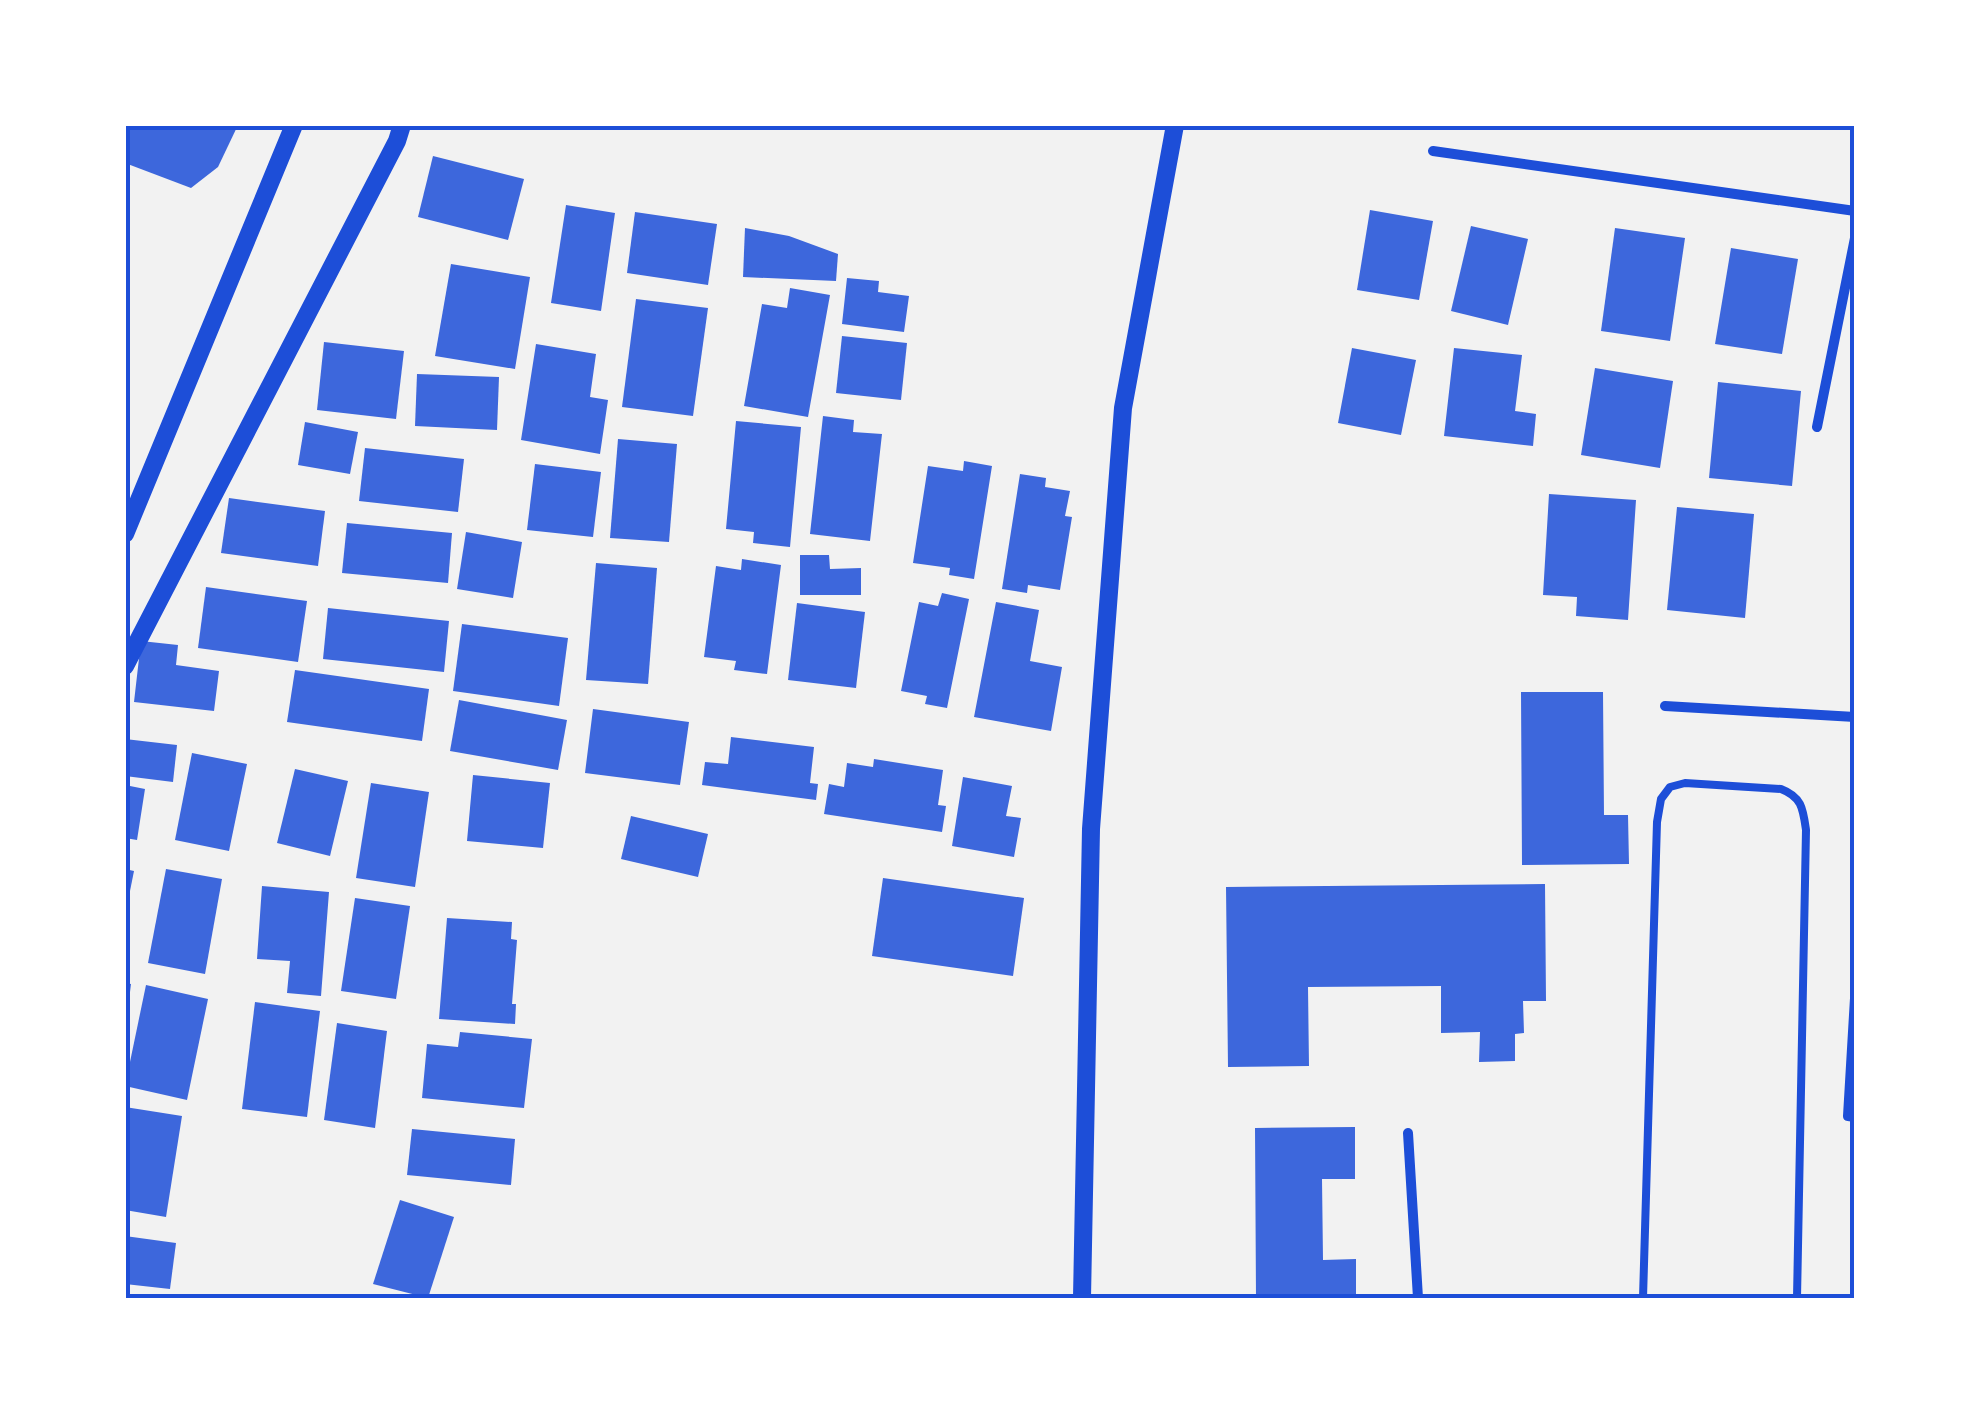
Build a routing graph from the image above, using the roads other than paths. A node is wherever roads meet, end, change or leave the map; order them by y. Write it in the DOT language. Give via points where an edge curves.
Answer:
graph roads {
  1 [pos="294,125"];
  2 [pos="402,125"];
  3 [pos="1175,125"];
  4 [pos="1433,151"];
  5 [pos="1855,212"];
  6 [pos="1855,238"];
  7 [pos="1818,427"];
  8 [pos="125,534"];
  9 [pos="125,666"];
  10 [pos="1665,706"];
  11 [pos="1855,718"];
  12 [pos="1855,998"];
  13 [pos="1855,1117"];
  14 [pos="1408,1133"];
  15 [pos="1082,1298"];
  16 [pos="1418,1298"];
  17 [pos="1643,1298"];
  18 [pos="1797,1298"];
  1 -- 8 [label="street"];
  2 -- 9 [label="street"];
  3 -- 15 [label="street" via="1123,408 1091,829"];
  4 -- 5 [label="street"];
  6 -- 7 [label="street"];
  10 -- 11 [label="street"];
  12 -- 13 [label="street" via="1848,1116"];
  14 -- 16 [label="street"];
  17 -- 18 [label="lane" via="1657,822 1660,799 1670,787 1685,784 1780,789 1803,807"];
}
